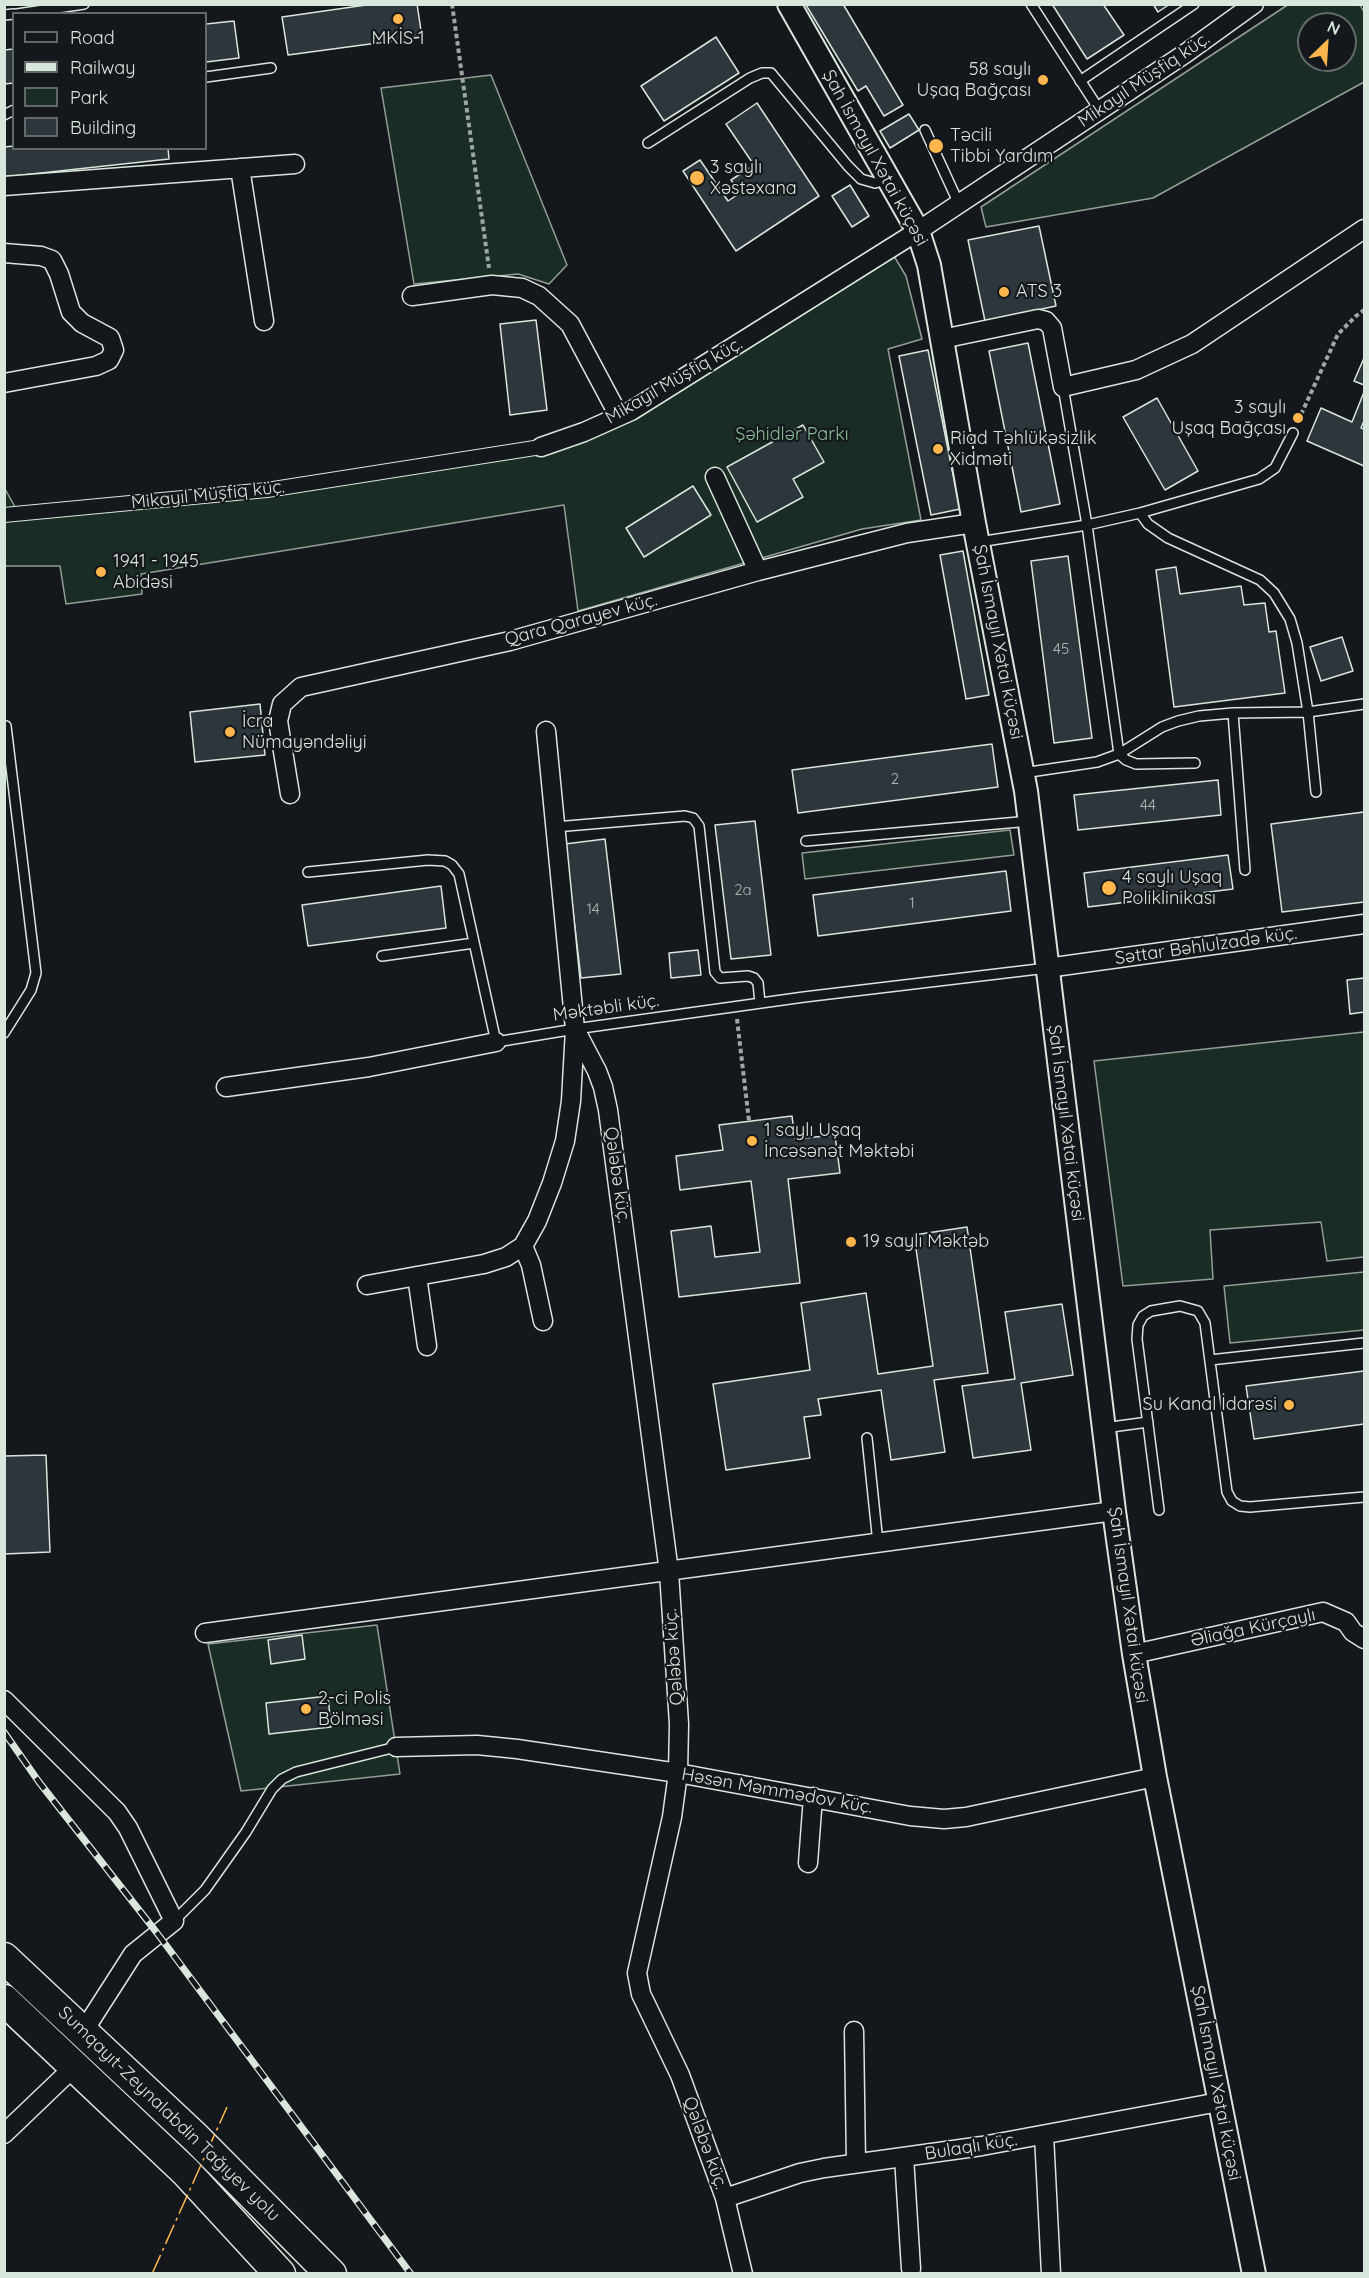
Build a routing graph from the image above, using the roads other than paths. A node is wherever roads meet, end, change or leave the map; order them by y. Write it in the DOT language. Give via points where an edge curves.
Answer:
graph roads {
  1 [pos="84,4"];
  2 [pos="789,4"];
  3 [pos="1031,4"];
  4 [pos="1194,4"];
  5 [pos="1254,4"];
  6 [pos="73,8"];
  7 [pos="34,12"];
  8 [pos="271,68"];
  9 [pos="207,77"];
  10 [pos="1080,81"];
  11 [pos="1100,111"];
  12 [pos="925,130"];
  13 [pos="648,143"];
  14 [pos="295,164"];
  15 [pos="240,168"];
  16 [pos="888,179"];
  17 [pos="4,186"];
  18 [pos="960,204"];
  19 [pos="1365,229"];
  20 [pos="918,231"];
  21 [pos="4,253"];
  22 [pos="412,296"];
  23 [pos="264,321"];
  24 [pos="942,339"];
  25 [pos="4,383"];
  26 [pos="1062,387"];
  27 [pos="619,416"];
  28 [pos="1293,433"];
  29 [pos="541,447"];
  30 [pos="715,477"];
  31 [pos="1140,513"];
  32 [pos="4,515"];
  33 [pos="1087,525"];
  34 [pos="976,533"];
  35 [pos="758,571"];
  36 [pos="1365,704"];
  37 [pos="1308,712"];
  38 [pos="1233,713"];
  39 [pos="6,726"];
  40 [pos="546,731"];
  41 [pos="1119,754"];
  42 [pos="1195,763"];
  43 [pos="1023,773"];
  44 [pos="1316,792"];
  45 [pos="290,794"];
  46 [pos="1030,821"];
  47 [pos="555,827"];
  48 [pos="807,841"];
  49 [pos="1245,870"];
  50 [pos="308,872"];
  51 [pos="1365,924"];
  52 [pos="474,943"];
  53 [pos="382,956"];
  54 [pos="1047,968"];
  55 [pos="760,1003"];
  56 [pos="575,1029"];
  57 [pos="4,1033"];
  58 [pos="496,1042"];
  59 [pos="226,1087"];
  60 [pos="523,1246"];
  61 [pos="417,1276"];
  62 [pos="367,1285"];
  63 [pos="543,1321"];
  64 [pos="1365,1343"];
  65 [pos="427,1346"];
  66 [pos="1210,1360"];
  67 [pos="1148,1422"];
  68 [pos="1104,1428"];
  69 [pos="867,1438"];
  70 [pos="1365,1497"];
  71 [pos="1159,1510"];
  72 [pos="1114,1511"];
  73 [pos="878,1543"];
  74 [pos="669,1572"];
  75 [pos="205,1634"];
  76 [pos="1365,1639"];
  77 [pos="1134,1654"];
  78 [pos="4,1700"];
  79 [pos="396,1748"];
  80 [pos="678,1773"];
  81 [pos="1155,1777"];
  82 [pos="813,1797"];
  83 [pos="808,1863"];
  84 [pos="174,1921"];
  85 [pos="4,1958"];
  86 [pos="4,2000"];
  87 [pos="854,2031"];
  88 [pos="83,2032"];
  89 [pos="75,2066"];
  90 [pos="1219,2102"];
  91 [pos="4,2134"];
  92 [pos="1044,2135"];
  93 [pos="904,2157"];
  94 [pos="856,2163"];
  95 [pos="725,2198"];
  96 [pos="911,2270"];
  97 [pos="280,2274"];
  98 [pos="331,2274"];
  99 [pos="743,2274"];
  100 [pos="1051,2274"];
  101 [pos="1254,2274"];
  1 -- 6 [label="lane"];
  2 -- 16 [label="street, Şah İsmayıl Xətai küçəsi"];
  3 -- 10 [label="lane"];
  4 -- 10 [label="lane"];
  5 -- 11 [label="street, Mikayıl Müşfiq küç."];
  6 -- 7 [label="lane"];
  8 -- 9 [label="lane"];
  10 -- 11 [label="lane"];
  11 -- 18 [label="street, Mikayıl Müşfiq küç."];
  12 -- 18 [label="lane"];
  13 -- 16 [label="lane" via="750,78 771,73 861,179 875,183"];
  14 -- 15 [label="street"];
  15 -- 17 [label="street"];
  15 -- 23 [label="street"];
  16 -- 20 [label="street, Şah İsmayıl Xətai küçəsi"];
  18 -- 20 [label="street, Mikayıl Müşfiq küç."];
  19 -- 26 [label="street" via="1192,344 1136,370"];
  20 -- 24 [label="street, Şah İsmayıl Xətai küçəsi" via="927,257"];
  20 -- 27 [label="street, Mikayıl Müşfiq küç."];
  21 -- 25 [label="street" via="52,260 71,312 82,323 110,338 114,350 109,360 96,366"];
  22 -- 27 [label="street" via="492,285 522,288 539,296 570,324"];
  24 -- 26 [label="street" via="1038,319 1046,321 1052,328"];
  24 -- 34 [label="street, Şah İsmayıl Xətai küçəsi"];
  26 -- 33 [label="lane"];
  27 -- 29 [label="street, Mikayıl Müşfiq küç."];
  28 -- 31 [label="lane" via="1275,468 1259,479"];
  29 -- 32 [label="street, Mikayıl Müşfiq küç." via="267,490"];
  30 -- 35 [label="street"];
  31 -- 33 [label="lane"];
  31 -- 37 [label="lane" via="1168,538 1260,580 1274,593 1290,618"];
  33 -- 34 [label="lane"];
  33 -- 41 [label="lane"];
  34 -- 35 [label="street, Qara Qarayev küç." via="907,533"];
  34 -- 43 [label="street, Şah İsmayıl Xətai küçəsi"];
  35 -- 45 [label="street, Qara Qarayev küç." via="510,640 301,687 282,704 278,721"];
  36 -- 37 [label="lane"];
  37 -- 38 [label="lane"];
  37 -- 44 [label="lane"];
  38 -- 41 [label="lane" via="1178,721"];
  38 -- 49 [label="lane"];
  39 -- 57 [label="lane" via="36,973 31,990"];
  40 -- 47 [label="street"];
  41 -- 42 [label="lane" via="1136,764"];
  41 -- 43 [label="lane" via="1096,762"];
  43 -- 46 [label="street, Şah İsmayıl Xətai küçəsi"];
  46 -- 48 [label="lane"];
  46 -- 54 [label="street, Şah İsmayıl Xətai küçəsi"];
  47 -- 55 [label="lane" via="693,818 699,826 715,972 720,978 754,978"];
  47 -- 56 [label="street"];
  50 -- 52 [label="lane" via="445,861 459,874"];
  51 -- 54 [label="street, Səttar Bəhlulzadə küç."];
  52 -- 53 [label="lane"];
  52 -- 58 [label="lane"];
  54 -- 55 [label="lane, Məktəbli küç."];
  54 -- 68 [label="street, Şah İsmayıl Xətai küçəsi"];
  55 -- 56 [label="lane, Məktəbli küç."];
  56 -- 58 [label="lane, Məktəbli küç."];
  56 -- 60 [label="street" via="565,1141 537,1221"];
  56 -- 74 [label="street, Qələbə küç." via="597,1071 608,1110"];
  58 -- 59 [label="street"];
  60 -- 61 [label="street" via="484,1264"];
  60 -- 63 [label="street"];
  61 -- 62 [label="street"];
  61 -- 65 [label="street"];
  64 -- 66 [label="lane"];
  66 -- 67 [label="lane" via="1205,1323 1198,1311 1180,1306 1143,1316 1137,1339"];
  66 -- 70 [label="lane" via="1227,1492 1232,1501 1250,1507"];
  67 -- 68 [label="lane"];
  67 -- 71 [label="lane"];
  68 -- 72 [label="street, Şah İsmayıl Xətai küçəsi"];
  69 -- 73 [label="lane"];
  72 -- 73 [label="street"];
  72 -- 77 [label="street, Şah İsmayıl Xətai küçəsi"];
  73 -- 74 [label="street"];
  74 -- 75 [label="street"];
  74 -- 80 [label="street, Qələbə küç." via="679,1724"];
  76 -- 77 [label="street, Əliağa Kürçaylı" via="1346,1622 1323,1612"];
  77 -- 81 [label="street, Şah İsmayıl Xətai küçəsi"];
  78 -- 84 [label="street" via="117,1812"];
  79 -- 80 [label="street, Həsən Məmmədov küç." via="477,1745"];
  79 -- 84 [label="lane" via="296,1772 282,1779 204,1890"];
  80 -- 82 [label="street, Həsən Məmmədov küç."];
  80 -- 95 [label="street, Qələbə küç." via="637,1973 641,1994 680,2075"];
  81 -- 82 [label="street, Həsən Məmmədov küç." via="944,1819"];
  81 -- 90 [label="street, Şah İsmayıl Xətai küçəsi"];
  82 -- 83 [label="street"];
  84 -- 88 [label="street" via="133,1954"];
  85 -- 88 [label="main road, Sumqayıt-Zeynalabdin Tağıyev yolu"];
  86 -- 89 [label="main road, Sumqayıt-Zeynalabdin Tağıyev yolu"];
  87 -- 94 [label="street"];
  88 -- 98 [label="main road, Sumqayıt-Zeynalabdin Tağıyev yolu" via="196,2138"];
  89 -- 91 [label="street"];
  89 -- 97 [label="main road, Sumqayıt-Zeynalabdin Tağıyev yolu" via="186,2172"];
  90 -- 92 [label="street, Bulaqlı küç."];
  90 -- 101 [label="street, Şah İsmayıl Xətai küçəsi"];
  92 -- 93 [label="street, Bulaqlı küç."];
  92 -- 100 [label="street"];
  93 -- 94 [label="street, Bulaqlı küç."];
  93 -- 96 [label="street"];
  94 -- 95 [label="street, Bulaqlı küç." via="800,2173"];
  95 -- 99 [label="street, Qələbə küç."];
}
